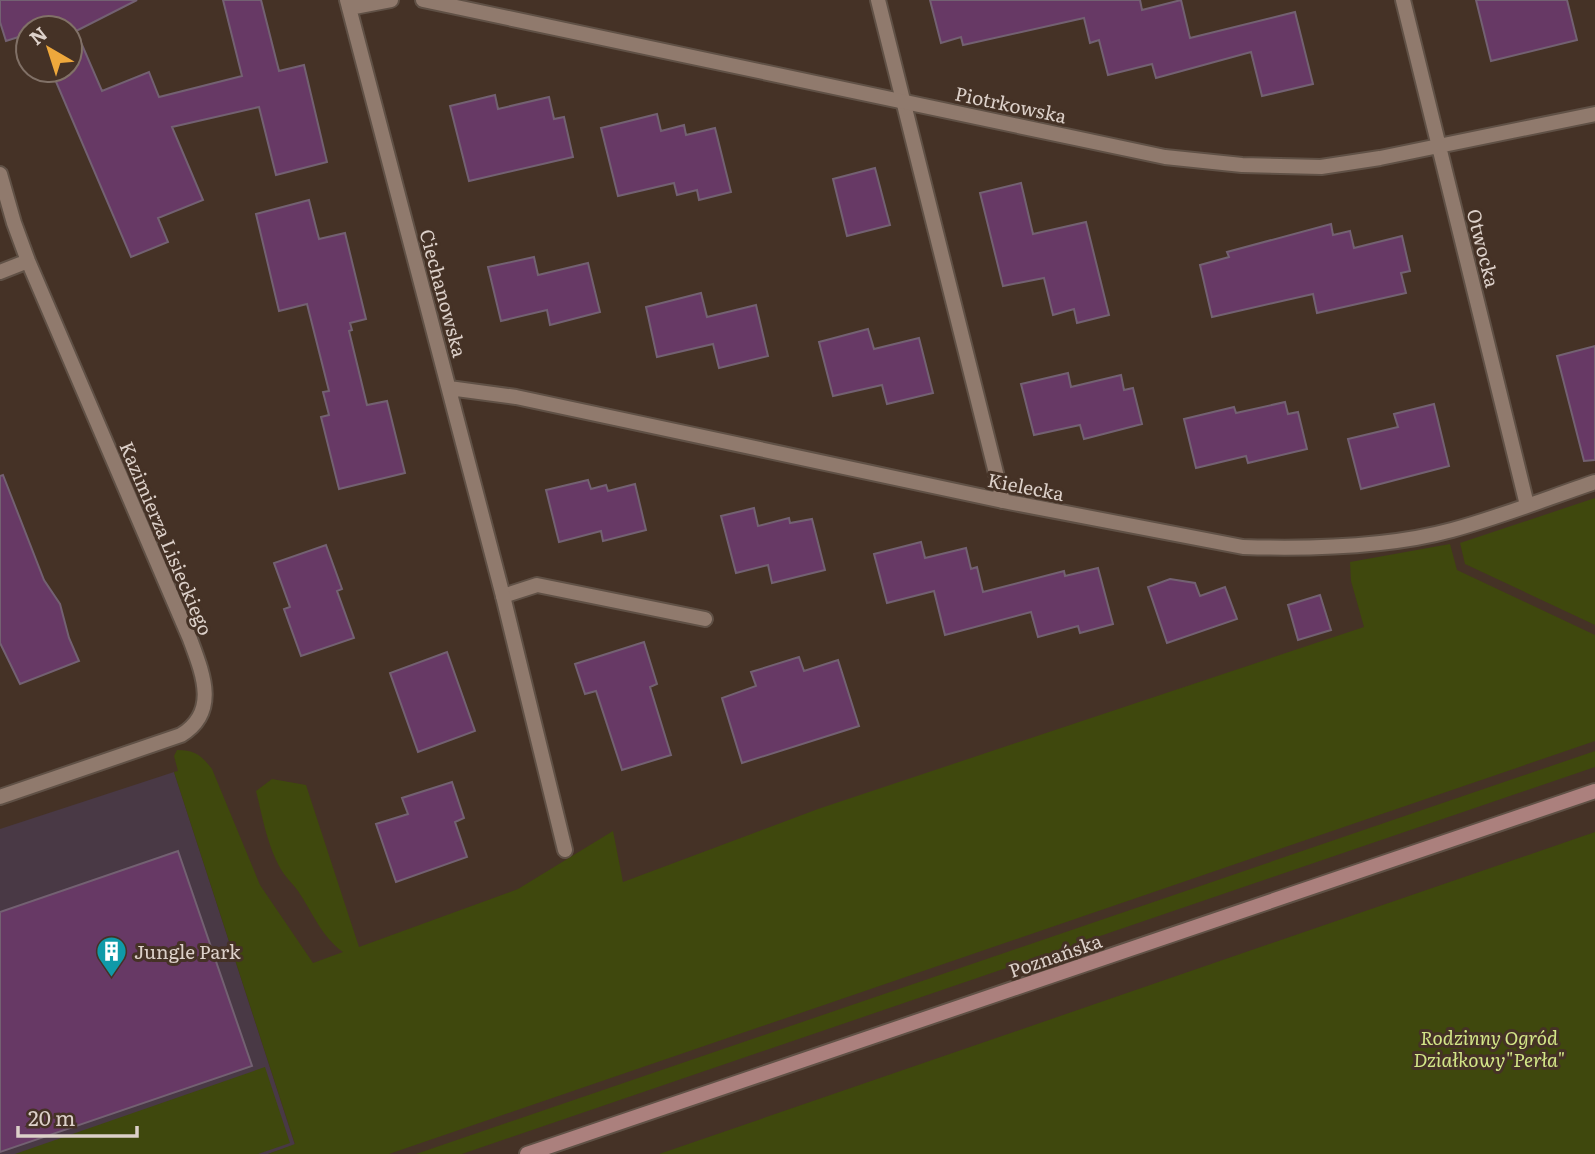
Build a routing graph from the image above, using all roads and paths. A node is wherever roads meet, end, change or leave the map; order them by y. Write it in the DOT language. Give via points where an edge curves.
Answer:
graph roads {
  1 [pos="391,0"];
  2 [pos="423,0"];
  3 [pos="878,0"];
  4 [pos="1403,0"];
  5 [pos="348,4"];
  6 [pos="903,101"];
  7 [pos="1595,114"];
  8 [pos="1438,145"];
  9 [pos="0,174"];
  10 [pos="28,261"];
  11 [pos="0,272"];
  12 [pos="449,388"];
  13 [pos="1595,482"];
  14 [pos="1003,501"];
  15 [pos="1527,505"];
  16 [pos="503,596"];
  17 [pos="705,619"];
  18 [pos="1595,791"];
  19 [pos="0,797"];
  20 [pos="565,850"];
  21 [pos="527,1154"];
  1 -- 5 [label="street"];
  2 -- 6 [label="street, Piotrkowska"];
  3 -- 6 [label="street"];
  4 -- 8 [label="street, Otwocka"];
  5 -- 12 [label="street, Ciechanowska"];
  6 -- 8 [label="street, Piotrkowska" via="1165,157 1242,165 1321,167"];
  6 -- 14 [label="street"];
  7 -- 8 [label="street, Piotrkowska"];
  8 -- 15 [label="street, Otwocka"];
  9 -- 10 [label="street, Kazimierza Lisieckiego"];
  10 -- 11 [label="street"];
  10 -- 19 [label="street, Kazimierza Lisieckiego" via="190,639 205,699 197,723 181,735"];
  12 -- 14 [label="street, Kielecka" via="516,397"];
  12 -- 16 [label="street, Ciechanowska"];
  13 -- 15 [label="street, Kielecka"];
  14 -- 15 [label="street, Kielecka" via="1243,547 1277,548 1425,535"];
  16 -- 17 [label="street" via="537,585"];
  16 -- 20 [label="street, Ciechanowska"];
  18 -- 21 [label="main road, Poznańska"];
}
